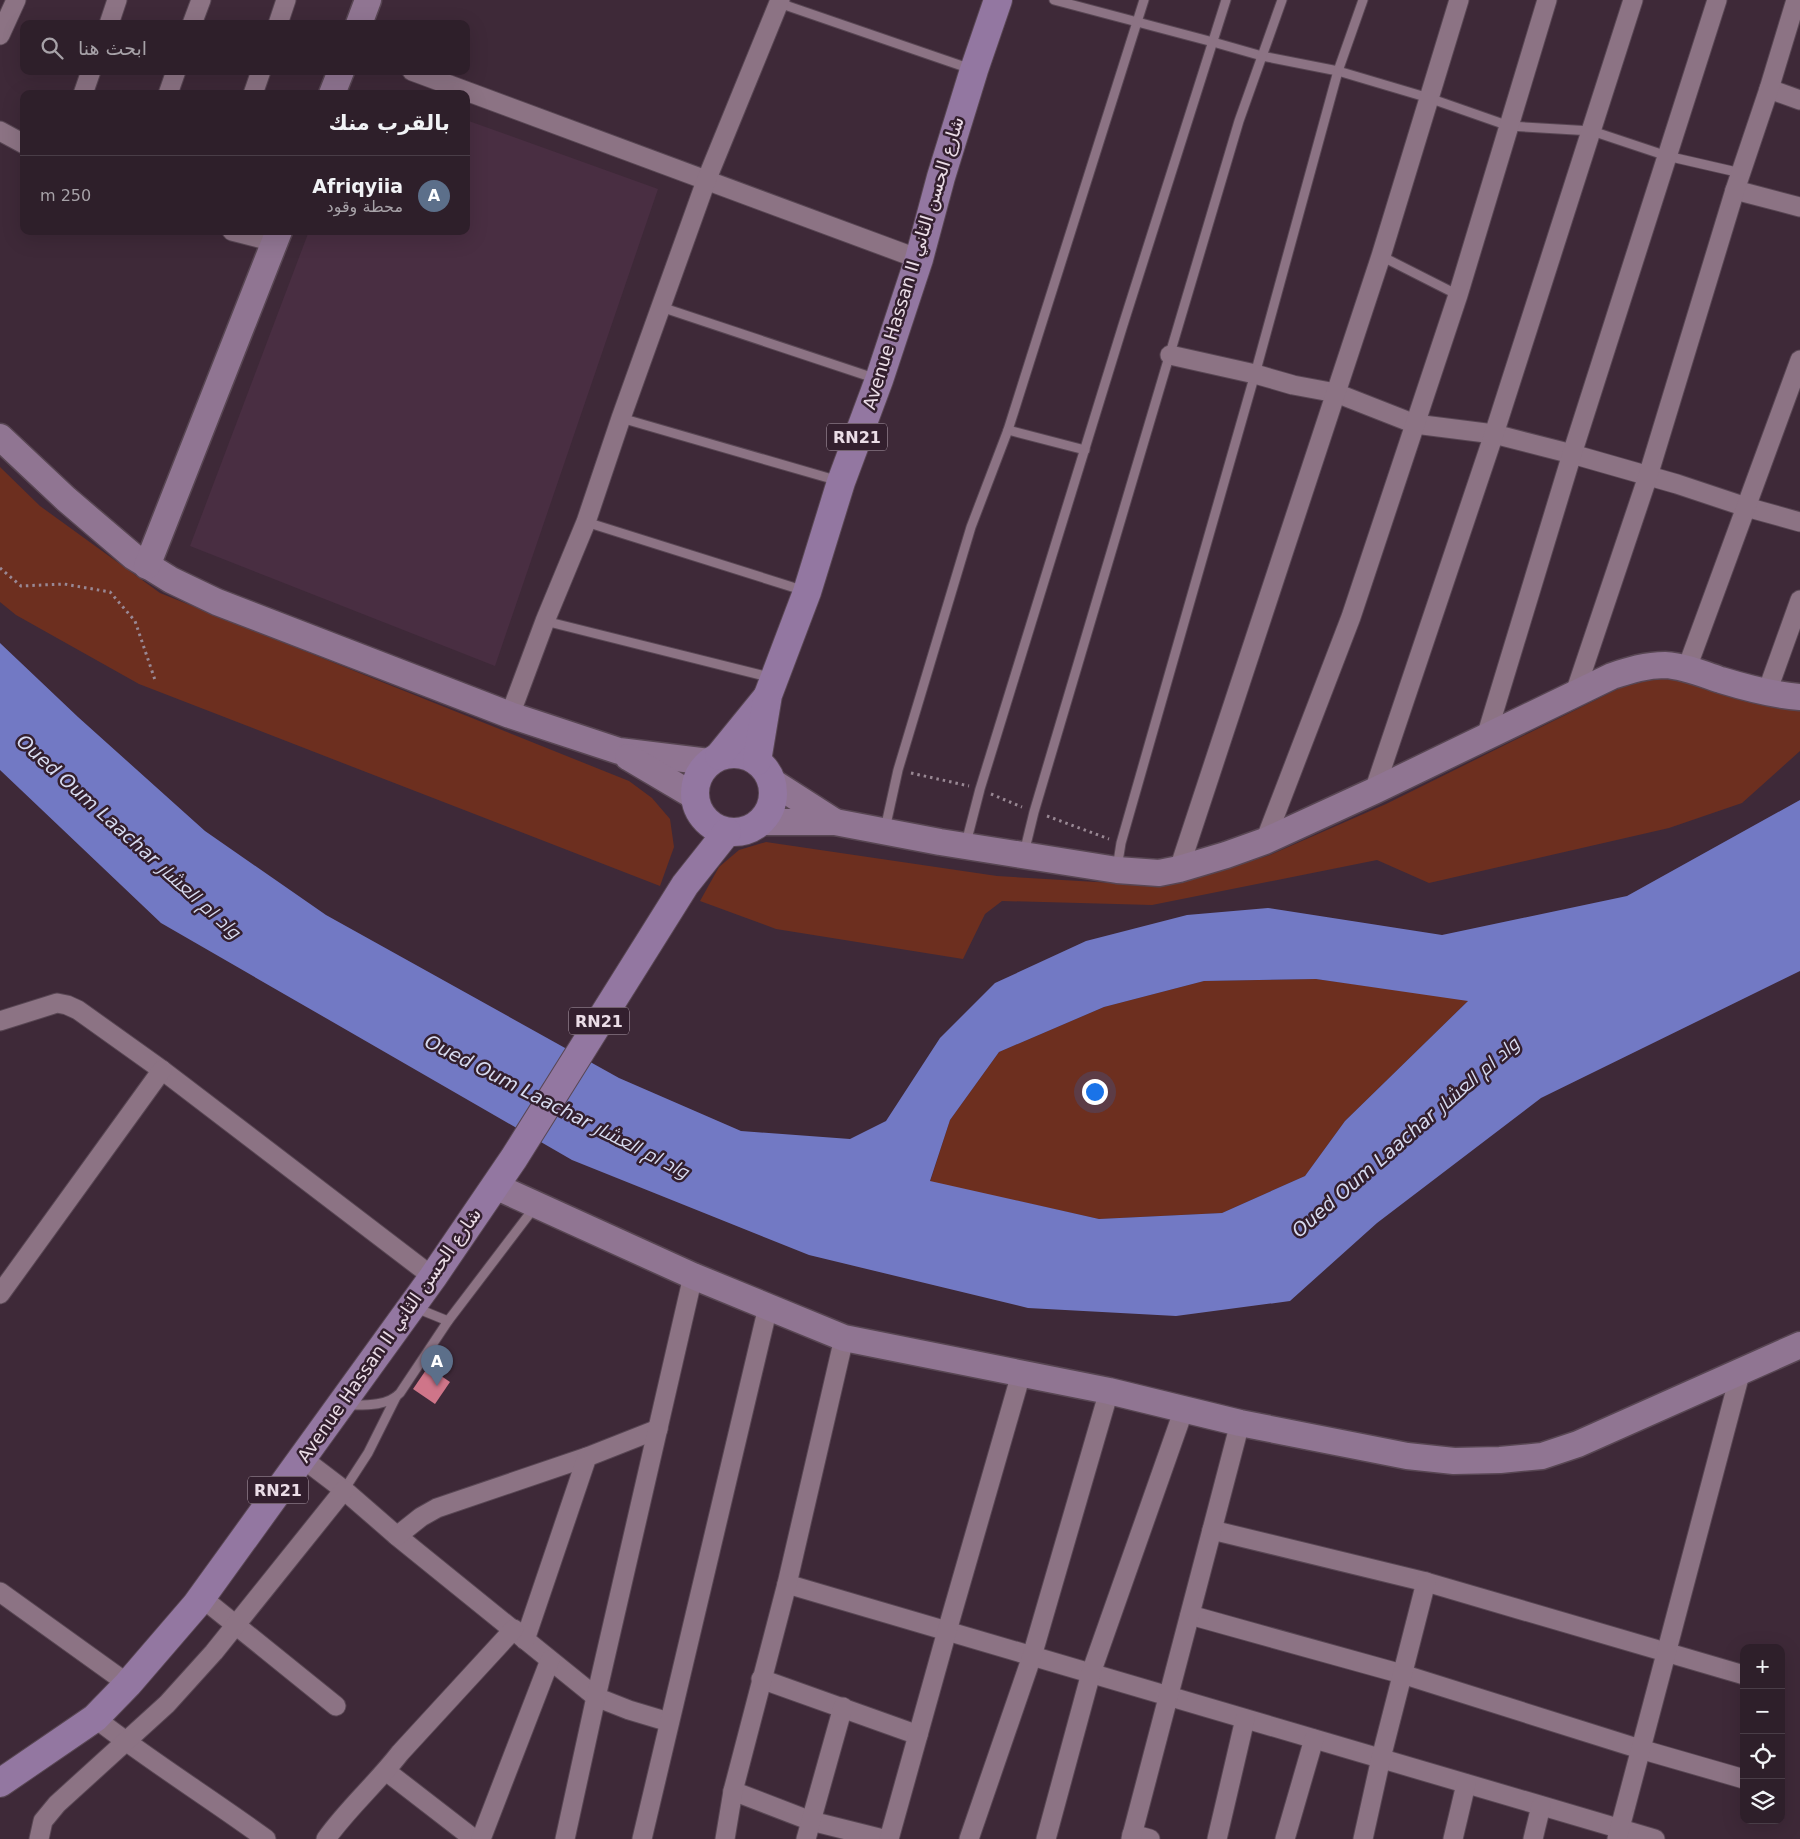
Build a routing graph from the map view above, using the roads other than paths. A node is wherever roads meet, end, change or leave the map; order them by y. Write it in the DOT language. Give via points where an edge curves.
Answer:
graph roads {
  1 [pos="16,0"];
  2 [pos="117,0"];
  3 [pos="201,0"];
  4 [pos="286,0"];
  5 [pos="368,0"];
  6 [pos="998,0"];
  7 [pos="1054,0"];
  8 [pos="1144,0"];
  9 [pos="1226,0"];
  10 [pos="1282,0"];
  11 [pos="1363,0"];
  12 [pos="1458,0"];
  13 [pos="1547,0"];
  14 [pos="1633,0"];
  15 [pos="1717,0"];
  16 [pos="1796,0"];
  17 [pos="780,2"];
  18 [pos="1800,2"];
  19 [pos="110,20"];
  20 [pos="194,20"];
  21 [pos="279,20"];
  22 [pos="360,20"];
  23 [pos="1136,22"];
  24 [pos="0,35"];
  25 [pos="1213,42"];
  26 [pos="1262,56"];
  27 [pos="974,70"];
  28 [pos="1338,71"];
  29 [pos="90,75"];
  30 [pos="175,75"];
  31 [pos="260,75"];
  32 [pos="339,75"];
  33 [pos="423,75"];
  34 [pos="1769,89"];
  35 [pos="84,90"];
  36 [pos="169,90"];
  37 [pos="255,90"];
  38 [pos="334,90"];
  39 [pos="463,90"];
  40 [pos="470,93"];
  41 [pos="1429,98"];
  42 [pos="1800,100"];
  43 [pos="1509,126"];
  44 [pos="0,131"];
  45 [pos="1592,131"];
  46 [pos="20,142"];
  47 [pos="1667,156"];
  48 [pos="706,181"];
  49 [pos="1738,181"];
  50 [pos="1800,207"];
  51 [pos="277,236"];
  52 [pos="1382,256"];
  53 [pos="919,259"];
  54 [pos="1458,295"];
  55 [pos="661,307"];
  56 [pos="1170,354"];
  57 [pos="1800,360"];
  58 [pos="1255,374"];
  59 [pos="879,380"];
  60 [pos="1336,394"];
  61 [pos="621,418"];
  62 [pos="1415,424"];
  63 [pos="1008,430"];
  64 [pos="1494,434"];
  65 [pos="0,437"];
  66 [pos="1085,450"];
  67 [pos="1572,454"];
  68 [pos="1648,476"];
  69 [pos="841,482"];
  70 [pos="1746,507"];
  71 [pos="586,522"];
  72 [pos="1800,522"];
  73 [pos="147,566"];
  74 [pos="807,592"];
  75 [pos="1800,600"];
  76 [pos="545,621"];
  77 [pos="1687,668"];
  78 [pos="771,687"];
  79 [pos="1767,692"];
  80 [pos="1575,693"];
  81 [pos="1800,697"];
  82 [pos="510,715"];
  83 [pos="1486,737"];
  84 [pos="619,751"];
  85 [pos="714,759"];
  86 [pos="764,771"];
  87 [pos="1374,792"];
  88 [pos="697,805"];
  89 [pos="761,822"];
  90 [pos="835,822"];
  91 [pos="727,832"];
  92 [pos="884,832"];
  93 [pos="1265,841"];
  94 [pos="965,846"];
  95 [pos="1023,856"];
  96 [pos="1117,870"];
  97 [pos="1179,870"];
  98 [pos="685,885"];
  99 [pos="0,1021"];
  100 [pos="162,1070"];
  101 [pos="495,1186"];
  102 [pos="537,1204"];
  103 [pos="693,1276"];
  104 [pos="433,1277"];
  105 [pos="0,1294"];
  106 [pos="412,1306"];
  107 [pos="768,1307"];
  108 [pos="448,1321"];
  109 [pos="844,1338"];
  110 [pos="1800,1345"];
  111 [pos="1741,1370"];
  112 [pos="1021,1374"];
  113 [pos="1109,1391"];
  114 [pos="396,1397"];
  115 [pos="340,1405"];
  116 [pos="1184,1409"];
  117 [pos="1240,1423"];
  118 [pos="658,1428"];
  119 [pos="587,1457"];
  120 [pos="302,1458"];
  121 [pos="344,1490"];
  122 [pos="1212,1530"];
  123 [pos="397,1536"];
  124 [pos="1426,1582"];
  125 [pos="787,1584"];
  126 [pos="0,1592"];
  127 [pos="202,1597"];
  128 [pos="1190,1615"];
  129 [pos="234,1624"];
  130 [pos="947,1631"];
  131 [pos="519,1635"];
  132 [pos="1666,1651"];
  133 [pos="1032,1656"];
  134 [pos="550,1660"];
  135 [pos="1091,1673"];
  136 [pos="1402,1674"];
  137 [pos="1740,1674"];
  138 [pos="761,1678"];
  139 [pos="128,1684"];
  140 [pos="1168,1696"];
  141 [pos="596,1697"];
  142 [pos="336,1706"];
  143 [pos="843,1707"];
  144 [pos="95,1718"];
  145 [pos="1245,1719"];
  146 [pos="669,1722"];
  147 [pos="918,1735"];
  148 [pos="1314,1739"];
  149 [pos="125,1741"];
  150 [pos="1640,1750"];
  151 [pos="1381,1758"];
  152 [pos="386,1771"];
  153 [pos="1740,1778"];
  154 [pos="0,1783"];
  155 [pos="1466,1784"];
  156 [pos="733,1790"];
  157 [pos="1542,1806"];
  158 [pos="811,1820"];
  159 [pos="1618,1834"];
  160 [pos="1137,1837"];
  161 [pos="39,1839"];
  162 [pos="266,1839"];
  163 [pos="326,1839"];
  164 [pos="474,1839"];
  165 [pos="482,1839"];
  166 [pos="565,1839"];
  167 [pos="642,1839"];
  168 [pos="725,1839"];
  169 [pos="806,1839"];
  170 [pos="883,1839"];
  171 [pos="889,1839"];
  172 [pos="969,1839"];
  173 [pos="1046,1839"];
  174 [pos="1216,1839"];
  175 [pos="1286,1839"];
  176 [pos="1363,1839"];
  177 [pos="1453,1839"];
  178 [pos="1532,1839"];
  179 [pos="1655,1839"];
  1 -- 24 [label="street"];
  2 -- 19 [label="street"];
  3 -- 20 [label="street"];
  4 -- 21 [label="street"];
  5 -- 22 [label="main road"];
  6 -- 27 [label="main road, Avenue Hassan II شارع الحسن الثاني / RN21"];
  7 -- 23 [label="lane"];
  8 -- 23 [label="lane"];
  9 -- 25 [label="lane"];
  10 -- 26 [label="lane"];
  11 -- 28 [label="lane"];
  12 -- 41 [label="street"];
  13 -- 43 [label="street"];
  14 -- 45 [label="street"];
  15 -- 47 [label="street"];
  16 -- 18 [label="street"];
  16 -- 34 [label="street"];
  17 -- 27 [label="lane"];
  17 -- 48 [label="street"];
  23 -- 25 [label="lane"];
  23 -- 63 [label="lane"];
  25 -- 26 [label="lane"];
  25 -- 66 [label="lane"];
  26 -- 28 [label="lane"];
  26 -- 56 [label="lane" via="1239,121"];
  27 -- 53 [label="main road, Avenue Hassan II شارع الحسن الثاني / RN21"];
  28 -- 41 [label="lane"];
  28 -- 58 [label="lane"];
  29 -- 35 [label="street"];
  30 -- 36 [label="street"];
  31 -- 37 [label="street"];
  32 -- 38 [label="main road"];
  33 -- 39 [label="street"];
  34 -- 42 [label="street"];
  34 -- 49 [label="street"];
  40 -- 48 [label="street"];
  41 -- 43 [label="lane"];
  41 -- 52 [label="street"];
  43 -- 45 [label="lane"];
  43 -- 54 [label="street"];
  44 -- 46 [label="street"];
  45 -- 47 [label="lane"];
  45 -- 64 [label="street"];
  47 -- 49 [label="lane"];
  47 -- 67 [label="street"];
  48 -- 53 [label="street"];
  48 -- 55 [label="street"];
  49 -- 50 [label="street"];
  49 -- 68 [label="street"];
  51 -- 73 [label="main road"];
  52 -- 54 [label="lane"];
  52 -- 60 [label="street"];
  53 -- 59 [label="main road, Avenue Hassan II شارع الحسن الثاني / RN21"];
  54 -- 62 [label="street"];
  55 -- 59 [label="lane"];
  55 -- 61 [label="street"];
  56 -- 58 [label="street"];
  56 -- 95 [label="lane"];
  57 -- 70 [label="street"];
  58 -- 60 [label="street"];
  58 -- 96 [label="lane" via="1121,843"];
  59 -- 69 [label="main road, Avenue Hassan II شارع الحسن الثاني / RN21"];
  60 -- 62 [label="street"];
  60 -- 97 [label="street"];
  61 -- 69 [label="lane"];
  61 -- 71 [label="street"];
  62 -- 64 [label="street"];
  62 -- 93 [label="street" via="1351,617"];
  63 -- 66 [label="lane"];
  63 -- 92 [label="lane" via="971,527 898,770"];
  64 -- 67 [label="street"];
  64 -- 87 [label="street"];
  65 -- 73 [label="main road" via="117,544"];
  66 -- 94 [label="lane"];
  67 -- 68 [label="street"];
  67 -- 83 [label="street"];
  68 -- 70 [label="street"];
  68 -- 80 [label="street"];
  69 -- 74 [label="main road, Avenue Hassan II شارع الحسن الثاني / RN21"];
  70 -- 72 [label="street"];
  70 -- 77 [label="street"];
  71 -- 74 [label="lane"];
  71 -- 76 [label="street"];
  73 -- 82 [label="main road" via="216,602"];
  74 -- 78 [label="main road, Avenue Hassan II شارع الحسن الثاني / RN21"];
  75 -- 79 [label="street"];
  76 -- 78 [label="lane"];
  76 -- 82 [label="street"];
  77 -- 79 [label="main road"];
  77 -- 80 [label="main road" via="1643,666"];
  78 -- 85 [label="main road, Avenue Hassan II شارع الحسن الثاني / RN21"];
  78 -- 86 [label="main road, Avenue Hassan II شارع الحسن الثاني / RN21"];
  79 -- 81 [label="main road"];
  80 -- 83 [label="main road"];
  82 -- 84 [label="main road"];
  83 -- 87 [label="main road"];
  84 -- 85 [label="main road"];
  84 -- 88 [label="main road"];
  85 -- 86 [label="main road" via="739,754"];
  85 -- 88 [label="main road, Avenue Hassan II شارع الحسن الثاني / RN21" via="698,777"];
  86 -- 89 [label="main road, Avenue Hassan II شارع الحسن الثاني / RN21" via="772,803"];
  86 -- 90 [label="main road"];
  87 -- 93 [label="main road"];
  88 -- 91 [label="main road" via="712,826"];
  88 -- 98 [label="main road, Avenue Hassan II شارع الحسن الثاني / RN21"];
  89 -- 90 [label="main road"];
  89 -- 91 [label="main road" via="745,831"];
  90 -- 92 [label="main road"];
  91 -- 98 [label="main road, Avenue Hassan II شارع الحسن الثاني / RN21"];
  92 -- 94 [label="main road"];
  93 -- 97 [label="main road"];
  94 -- 95 [label="main road"];
  95 -- 96 [label="main road"];
  96 -- 97 [label="main road" via="1159,873"];
  98 -- 101 [label="main road, Avenue Hassan II شارع الحسن الثاني / RN21"];
  99 -- 100 [label="street" via="57,1003 67,1005"];
  100 -- 104 [label="street"];
  100 -- 105 [label="street"];
  101 -- 102 [label="main road"];
  101 -- 104 [label="main road, Avenue Hassan II شارع الحسن الثاني / RN21"];
  102 -- 103 [label="main road"];
  102 -- 108 [label="lane"];
  103 -- 107 [label="main road"];
  103 -- 118 [label="street"];
  104 -- 106 [label="main road, Avenue Hassan II شارع الحسن الثاني / RN21"];
  106 -- 108 [label="lane"];
  106 -- 115 [label="main road, Avenue Hassan II شارع الحسن الثاني / RN21"];
  107 -- 109 [label="main road"];
  107 -- 146 [label="street"];
  108 -- 114 [label="lane"];
  109 -- 112 [label="main road"];
  109 -- 125 [label="street"];
  110 -- 111 [label="main road"];
  111 -- 117 [label="main road" via="1578,1444 1542,1456 1454,1461 1407,1456"];
  111 -- 132 [label="street"];
  112 -- 113 [label="main road"];
  112 -- 130 [label="street"];
  113 -- 116 [label="main road"];
  113 -- 133 [label="street"];
  114 -- 115 [label="lane" via="372,1405"];
  114 -- 121 [label="lane" via="368,1453"];
  115 -- 120 [label="main road, Avenue Hassan II شارع الحسن الثاني / RN21"];
  116 -- 117 [label="main road"];
  116 -- 135 [label="street"];
  117 -- 122 [label="street"];
  118 -- 119 [label="street"];
  118 -- 141 [label="street"];
  119 -- 123 [label="street" via="437,1508"];
  119 -- 131 [label="street"];
  120 -- 121 [label="street"];
  120 -- 127 [label="main road, Avenue Hassan II شارع الحسن الثاني / RN21"];
  121 -- 123 [label="street"];
  121 -- 129 [label="street"];
  122 -- 124 [label="street"];
  122 -- 128 [label="street"];
  123 -- 131 [label="street"];
  124 -- 132 [label="street"];
  124 -- 136 [label="street"];
  125 -- 130 [label="street"];
  125 -- 138 [label="street"];
  126 -- 139 [label="street"];
  127 -- 129 [label="street"];
  127 -- 139 [label="main road, Avenue Hassan II شارع الحسن الثاني / RN21"];
  128 -- 136 [label="street"];
  128 -- 140 [label="street"];
  129 -- 142 [label="street"];
  129 -- 149 [label="street" via="168,1704"];
  130 -- 133 [label="street"];
  130 -- 147 [label="street"];
  131 -- 134 [label="street"];
  131 -- 152 [label="street" via="400,1753"];
  132 -- 137 [label="street"];
  132 -- 150 [label="street"];
  133 -- 135 [label="street"];
  133 -- 172 [label="street"];
  134 -- 141 [label="street"];
  134 -- 165 [label="street"];
  135 -- 140 [label="street"];
  135 -- 173 [label="street"];
  136 -- 150 [label="street"];
  136 -- 151 [label="street"];
  138 -- 143 [label="street"];
  138 -- 156 [label="street"];
  139 -- 144 [label="main road, Avenue Hassan II شارع الحسن الثاني / RN21"];
  140 -- 145 [label="street"];
  140 -- 160 [label="street"];
  141 -- 146 [label="street"];
  141 -- 166 [label="street"];
  143 -- 147 [label="street"];
  143 -- 158 [label="street"];
  144 -- 149 [label="street"];
  144 -- 154 [label="main road, Avenue Hassan II شارع الحسن الثاني / RN21"];
  145 -- 148 [label="street"];
  145 -- 174 [label="street"];
  146 -- 167 [label="street"];
  147 -- 171 [label="street"];
  148 -- 151 [label="street"];
  148 -- 175 [label="street"];
  149 -- 161 [label="street" via="57,1804 43,1821"];
  149 -- 162 [label="street"];
  150 -- 153 [label="street"];
  150 -- 159 [label="street"];
  151 -- 155 [label="street"];
  151 -- 176 [label="street"];
  152 -- 163 [label="street"];
  152 -- 164 [label="street"];
  155 -- 157 [label="street"];
  155 -- 177 [label="street"];
  156 -- 158 [label="street"];
  156 -- 168 [label="street"];
  157 -- 159 [label="street"];
  157 -- 178 [label="street"];
  158 -- 169 [label="street"];
  158 -- 170 [label="street"];
  159 -- 179 [label="street"];
}
